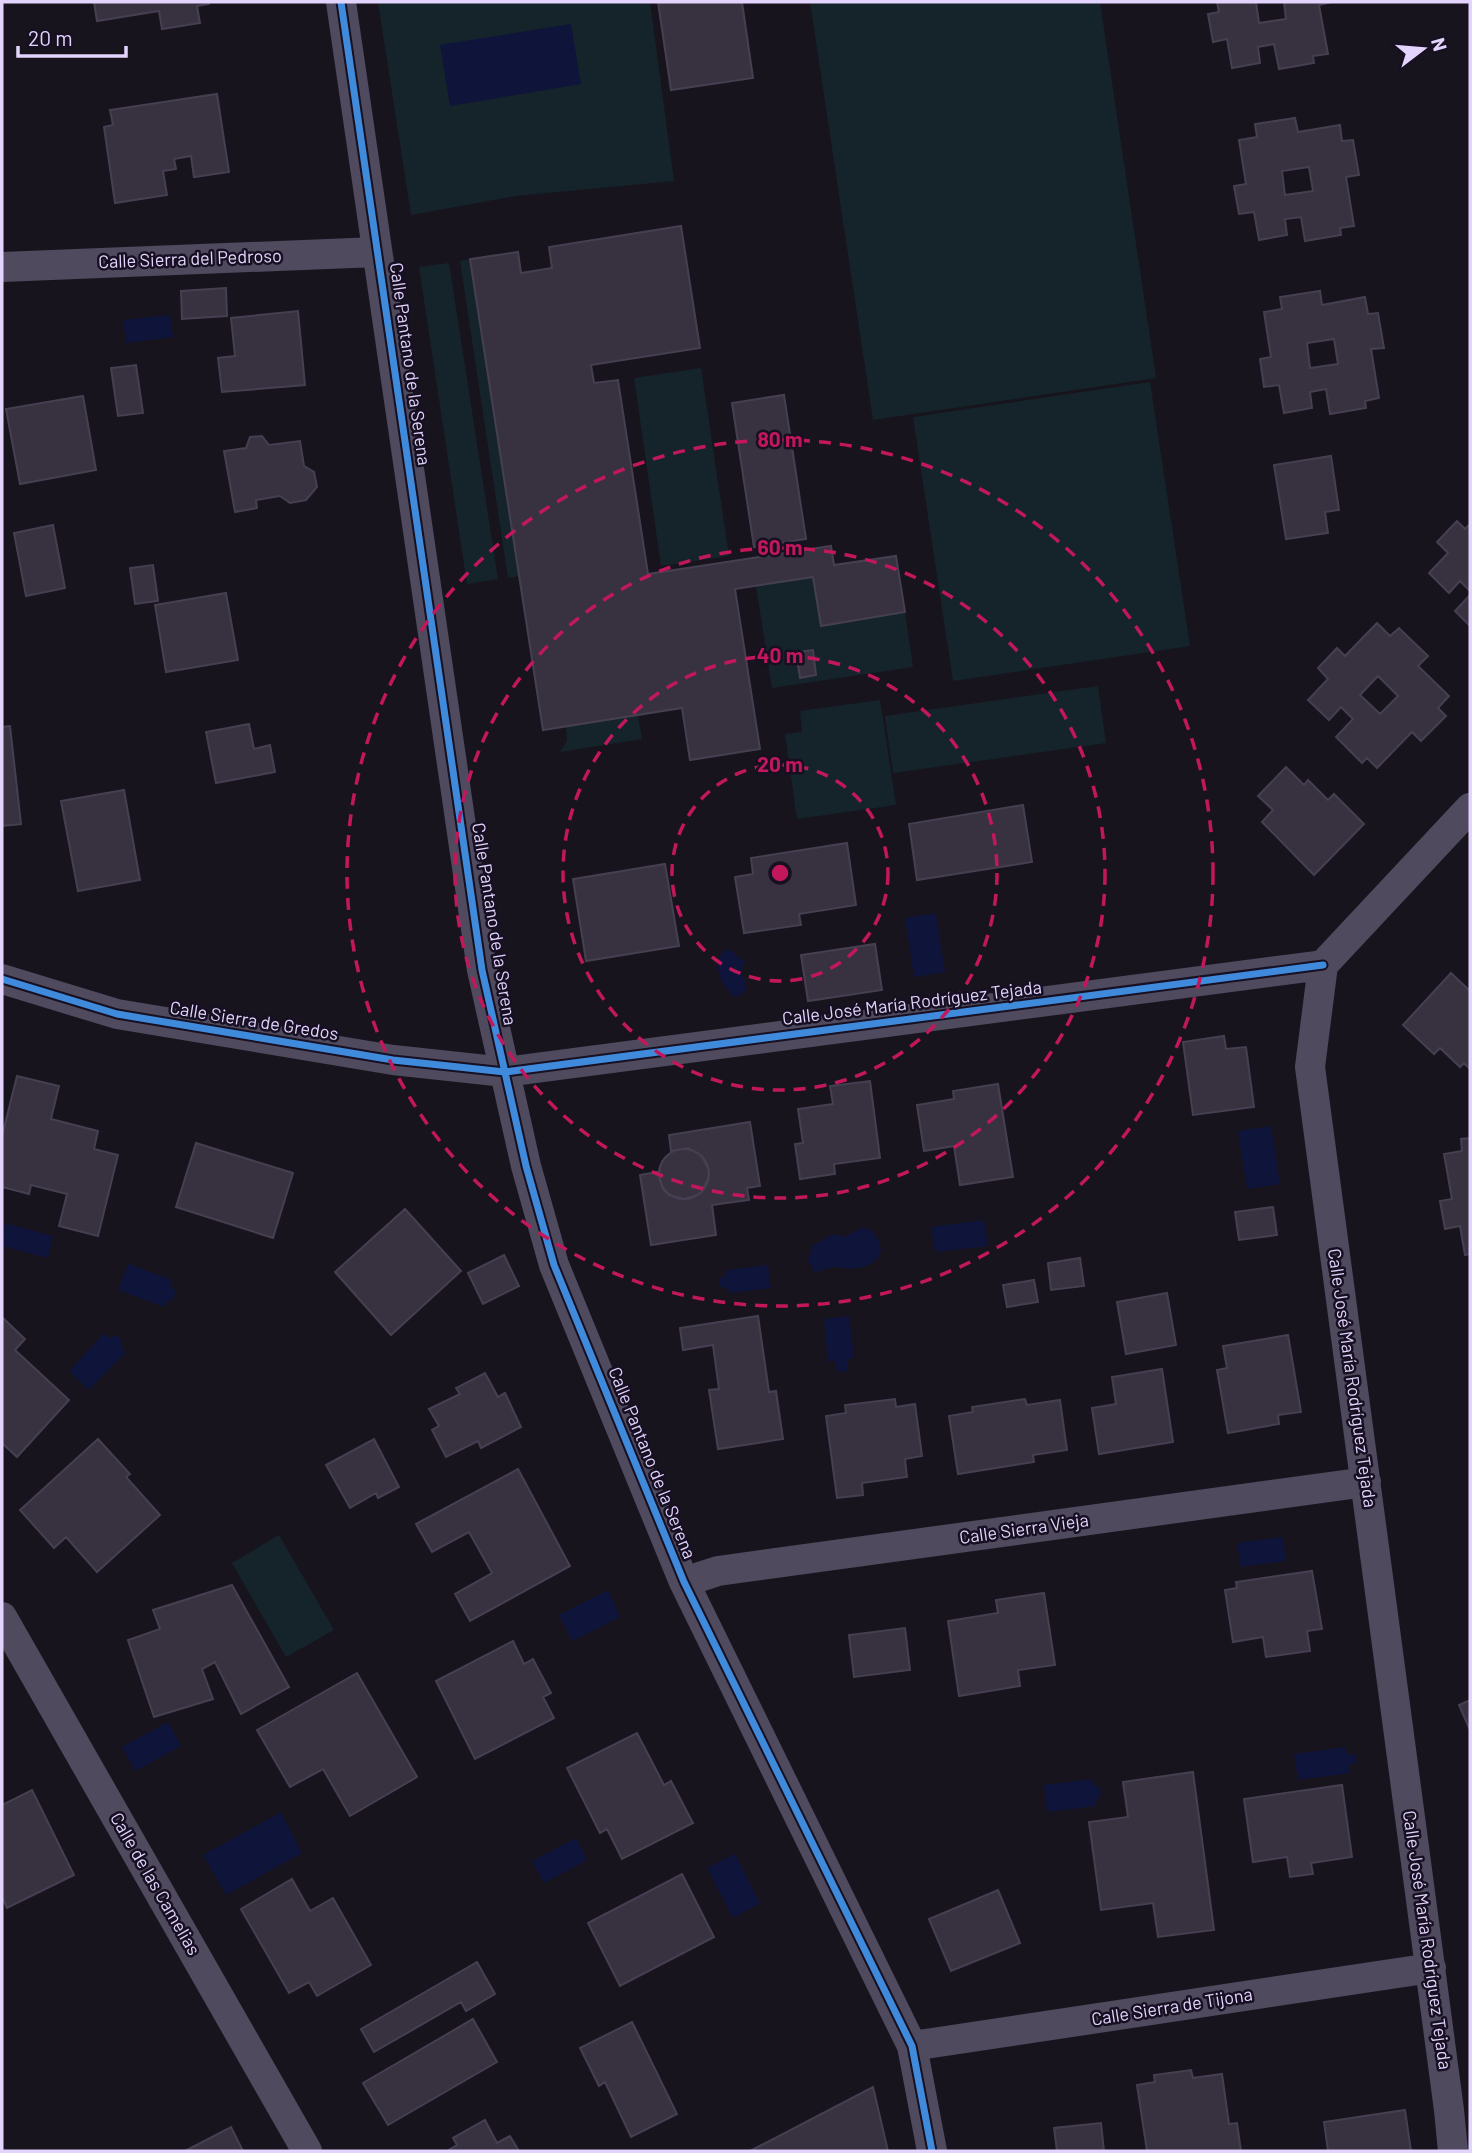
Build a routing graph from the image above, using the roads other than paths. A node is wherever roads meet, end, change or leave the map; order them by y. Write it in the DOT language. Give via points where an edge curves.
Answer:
graph roads {
  1 [pos="341,2"];
  2 [pos="377,252"];
  3 [pos="2,267"];
  4 [pos="1470,808"];
  5 [pos="1323,965"];
  6 [pos="2,979"];
  7 [pos="505,1072"];
  8 [pos="1366,1482"];
  9 [pos="684,1582"];
  10 [pos="2,1617"];
  11 [pos="1431,1968"];
  12 [pos="912,2046"];
  13 [pos="307,2151"];
  14 [pos="932,2151"];
  15 [pos="1453,2151"];
  1 -- 2 [label="street, Calle Pantano de la Serena"];
  2 -- 3 [label="street, Calle Sierra del Pedroso"];
  2 -- 7 [label="street, Calle Pantano de la Serena" via="482,970"];
  4 -- 5 [label="street"];
  5 -- 7 [label="street, Calle José María Rodríguez Tejada"];
  5 -- 8 [label="street, Calle José María Rodríguez Tejada" via="1310,1068"];
  6 -- 7 [label="street, Calle Sierra de Gredos" via="117,1014 393,1060"];
  7 -- 9 [label="street, Calle Pantano de la Serena" via="554,1265"];
  8 -- 9 [label="street, Calle Sierra Vieja" via="718,1571"];
  8 -- 11 [label="street, Calle José María Rodríguez Tejada"];
  9 -- 12 [label="street, Calle Pantano de la Serena"];
  10 -- 13 [label="street, Calle de las Camelias"];
  11 -- 12 [label="street, Calle Sierra de Tijona"];
  11 -- 15 [label="street, Calle José María Rodríguez Tejada"];
  12 -- 14 [label="street, Calle Pantano de la Serena"];
}
